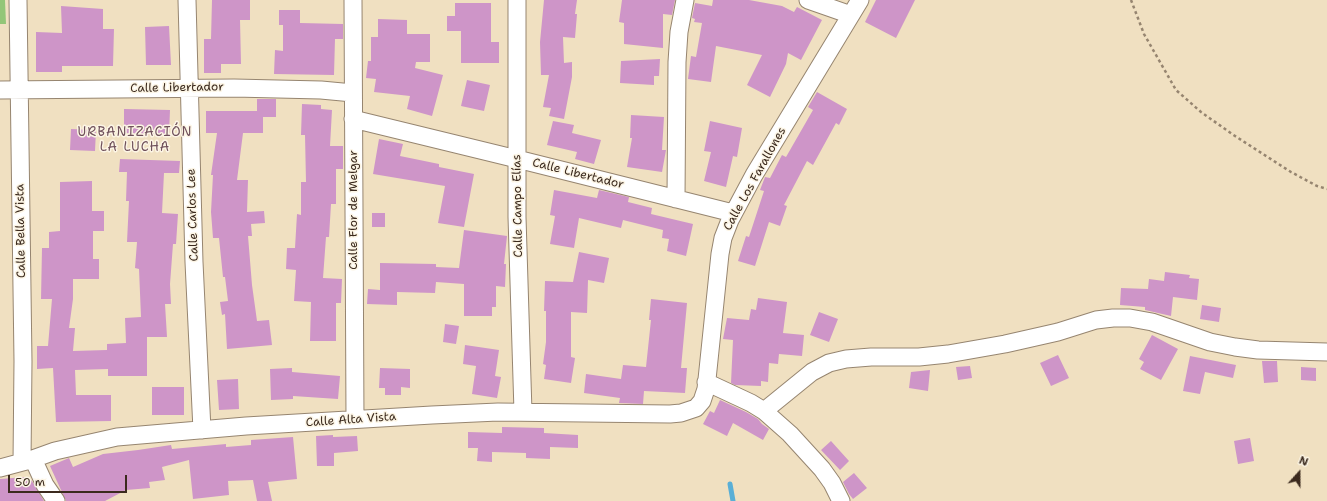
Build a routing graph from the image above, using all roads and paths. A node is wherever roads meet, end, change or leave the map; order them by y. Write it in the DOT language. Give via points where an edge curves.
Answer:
graph roads {
  1 [pos="18,0"];
  2 [pos="187,0"];
  3 [pos="353,0"];
  4 [pos="517,0"];
  5 [pos="685,0"];
  6 [pos="808,0"];
  7 [pos="860,0"];
  8 [pos="1131,0"];
  9 [pos="851,15"];
  10 [pos="189,88"];
  11 [pos="0,90"];
  12 [pos="19,90"];
  13 [pos="353,93"];
  14 [pos="353,119"];
  15 [pos="517,158"];
  16 [pos="1327,188"];
  17 [pos="676,199"];
  18 [pos="733,213"];
  19 [pos="1327,352"];
  20 [pos="706,382"];
  21 [pos="702,401"];
  22 [pos="764,411"];
  23 [pos="523,412"];
  24 [pos="355,419"];
  25 [pos="202,430"];
  26 [pos="27,460"];
  27 [pos="0,468"];
  28 [pos="56,501"];
  29 [pos="841,501"];
  1 -- 12 [label="street, Calle Bella Vista"];
  2 -- 10 [label="street, Calle Carlos Lee"];
  3 -- 13 [label="street, Calle Flor de Melgar"];
  4 -- 15 [label="street, Calle Campo Elías"];
  5 -- 17 [label="street" via="677,62"];
  6 -- 9 [label="street"];
  7 -- 9 [label="street, Calle Los Farallones"];
  8 -- 16 [label="path" via="1144,34 1176,90 1201,112 1244,142 1317,186"];
  9 -- 18 [label="street, Calle Los Farallones"];
  10 -- 12 [label="street, Calle Libertador"];
  10 -- 13 [label="street, Calle Libertador" via="289,88"];
  10 -- 25 [label="street, Calle Carlos Lee"];
  11 -- 12 [label="street, Calle Libertador"];
  12 -- 26 [label="street, Calle Bella Vista"];
  13 -- 14 [label="street, Calle Flor de Melgar"];
  14 -- 15 [label="street, Calle Libertador"];
  14 -- 24 [label="street, Calle Flor de Melgar"];
  15 -- 17 [label="street, Calle Libertador"];
  15 -- 23 [label="street, Calle Campo Elías"];
  17 -- 18 [label="street, Calle Libertador"];
  18 -- 20 [label="street, Calle Los Farallones" via="720,254"];
  19 -- 22 [label="street" via="1235,347 1210,342 1152,322 1113,318 1096,320 1005,344 948,354 859,358 830,363 812,372"];
  20 -- 21 [label="street, Calle Los Farallones"];
  20 -- 22 [label="street"];
  21 -- 23 [label="street, Calle Alta Vista" via="696,408 670,414"];
  22 -- 29 [label="street" via="790,434 822,469"];
  23 -- 24 [label="street, Calle Alta Vista"];
  24 -- 25 [label="street, Calle Alta Vista"];
  25 -- 26 [label="street, Calle Alta Vista" via="116,437"];
  26 -- 27 [label="street, Calle Alta Vista"];
  26 -- 28 [label="street"];
}
